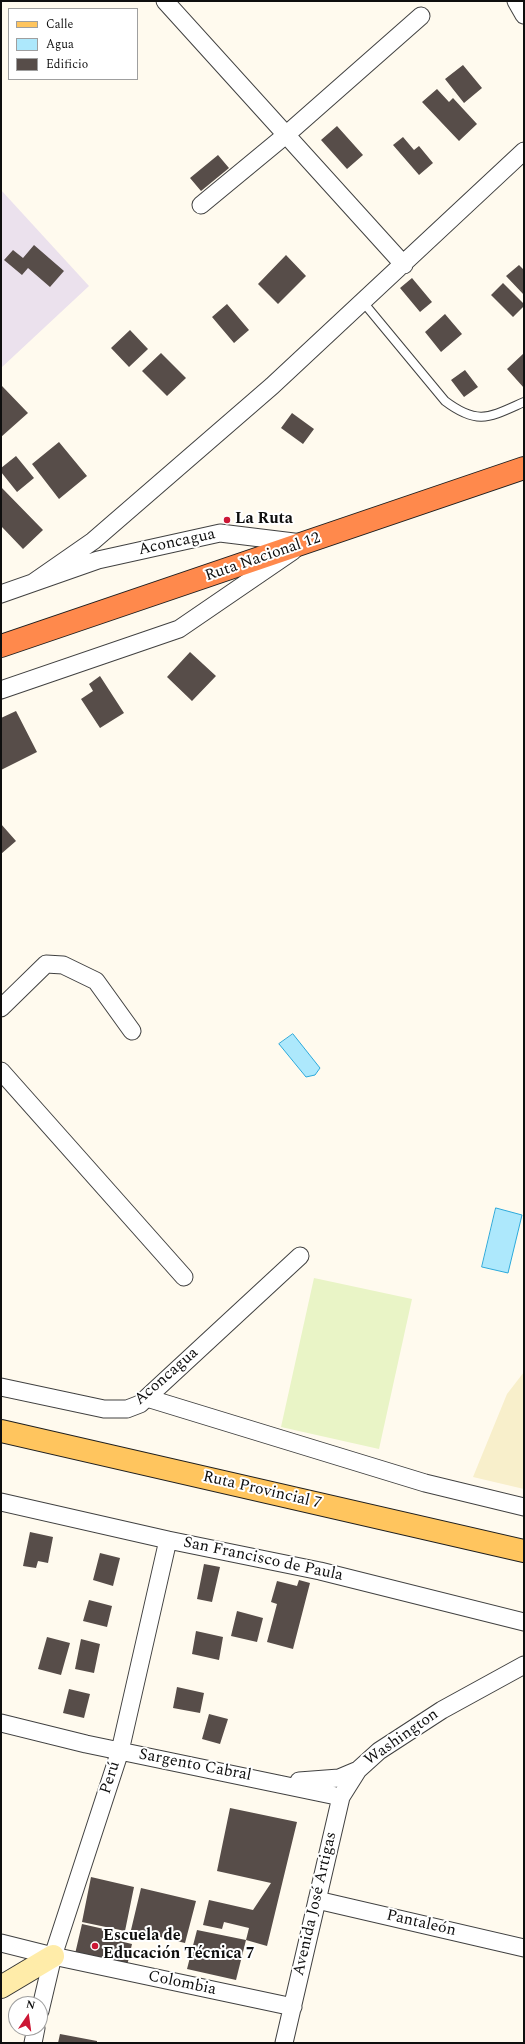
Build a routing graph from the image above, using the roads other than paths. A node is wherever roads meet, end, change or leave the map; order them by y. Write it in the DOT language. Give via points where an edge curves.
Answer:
graph roads {
  1 [pos="164,1"];
  2 [pos="516,1"];
  3 [pos="524,15"];
  4 [pos="421,16"];
  5 [pos="287,134"];
  6 [pos="524,151"];
  7 [pos="201,205"];
  8 [pos="404,265"];
  9 [pos="363,302"];
  10 [pos="524,402"];
  11 [pos="524,468"];
  12 [pos="305,543"];
  13 [pos="34,582"];
  14 [pos="1,594"];
  15 [pos="1,646"];
  16 [pos="1,690"];
  17 [pos="1,1008"];
  18 [pos="132,1030"];
  19 [pos="1,1071"];
  20 [pos="300,1256"];
  21 [pos="184,1277"];
  22 [pos="1,1387"];
  23 [pos="146,1398"];
  24 [pos="1,1431"];
  25 [pos="1,1502"];
  26 [pos="524,1507"];
  27 [pos="168,1540"];
  28 [pos="524,1551"];
  29 [pos="524,1622"];
  30 [pos="524,1665"];
  31 [pos="1,1723"];
  32 [pos="120,1751"];
  33 [pos="358,1770"];
  34 [pos="273,1781"];
  35 [pos="341,1797"];
  36 [pos="317,1900"];
  37 [pos="1,1943"];
  38 [pos="524,1948"];
  39 [pos="53,1956"];
  40 [pos="1,1988"];
  41 [pos="44,1996"];
  42 [pos="293,2007"];
  43 [pos="284,2043"];
  1 -- 5 [label="street"];
  2 -- 3 [label="street"];
  4 -- 5 [label="street"];
  5 -- 7 [label="street"];
  5 -- 8 [label="street"];
  6 -- 8 [label="street"];
  8 -- 9 [label="street"];
  9 -- 10 [label="lane" via="445,401 457,410 476,418 491,416"];
  9 -- 13 [label="street" via="272,386 93,541"];
  11 -- 12 [label="highway, Ruta Nacional 12"];
  12 -- 13 [label="street, Aconcagua" via="220,533 98,560"];
  12 -- 15 [label="highway, Ruta Nacional 12"];
  12 -- 16 [label="street" via="179,629"];
  13 -- 14 [label="street, Aconcagua"];
  17 -- 18 [label="street" via="46,964 62,965 96,981"];
  19 -- 21 [label="street"];
  20 -- 23 [label="street, Aconcagua"];
  22 -- 23 [label="street, Aconcagua" via="104,1409 126,1409 140,1404"];
  23 -- 26 [label="street" via="425,1483"];
  24 -- 28 [label="main road, Ruta Provincial 7"];
  25 -- 27 [label="street, San Francisco de Paula"];
  27 -- 29 [label="street, San Francisco de Paula" via="320,1571"];
  27 -- 32 [label="street, Perú"];
  30 -- 33 [label="street, Washington" via="442,1710 379,1751"];
  31 -- 32 [label="street, Sargento Cabral"];
  32 -- 34 [label="street, Sargento Cabral"];
  32 -- 39 [label="street, Perú"];
  33 -- 34 [label="street, Washington" via="329,1780"];
  33 -- 35 [label="street, Avenida José Artigas"];
  34 -- 35 [label="street, Sargento Cabral"];
  35 -- 36 [label="street, Avenida José Artigas"];
  36 -- 38 [label="street, Pantaleón"];
  36 -- 42 [label="street, Avenida José Artigas"];
  37 -- 39 [label="street, Colombia"];
  39 -- 40 [label="main road"];
  39 -- 41 [label="street, Perú"];
  39 -- 42 [label="street, Colombia"];
  42 -- 43 [label="street, Avenida José Artigas"];
}
